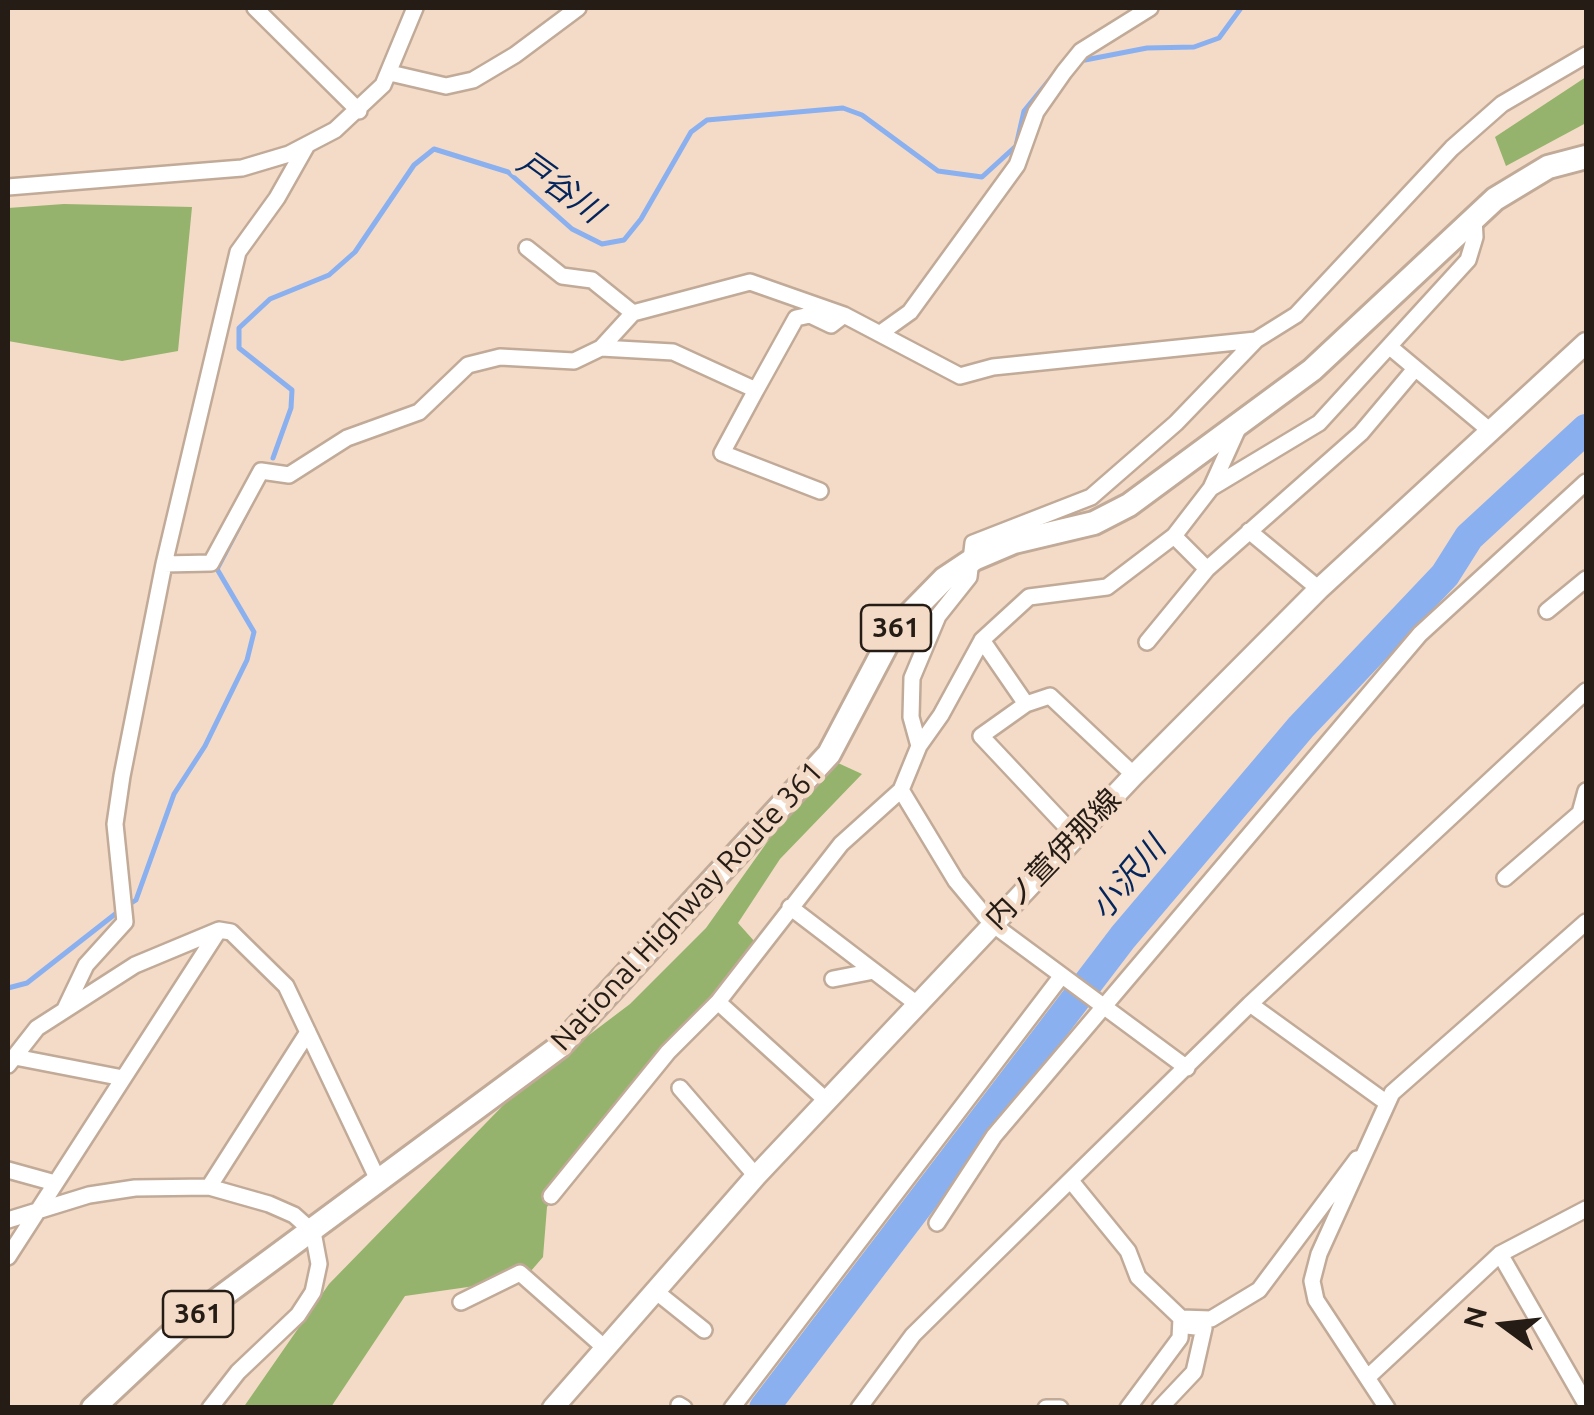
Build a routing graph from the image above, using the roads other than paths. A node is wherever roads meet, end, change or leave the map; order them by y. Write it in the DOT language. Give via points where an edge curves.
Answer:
graph roads {
  1 [pos="255,8"];
  2 [pos="415,8"];
  3 [pos="578,8"];
  4 [pos="1150,8"];
  5 [pos="1586,56"];
  6 [pos="390,73"];
  7 [pos="359,110"];
  8 [pos="306,146"];
  9 [pos="1586,157"];
  10 [pos="8,187"];
  11 [pos="1474,218"];
  12 [pos="527,248"];
  13 [pos="632,313"];
  14 [pos="844,314"];
  15 [pos="882,332"];
  16 [pos="1256,340"];
  17 [pos="1586,343"];
  18 [pos="1390,347"];
  19 [pos="601,348"];
  20 [pos="1414,370"];
  21 [pos="756,390"];
  22 [pos="1241,422"];
  23 [pos="1488,429"];
  24 [pos="1586,482"];
  25 [pos="1211,488"];
  26 [pos="820,491"];
  27 [pos="1249,531"];
  28 [pos="1174,536"];
  29 [pos="974,558"];
  30 [pos="164,564"];
  31 [pos="1206,569"];
  32 [pos="1586,579"];
  33 [pos="1319,589"];
  34 [pos="1547,612"];
  35 [pos="982,640"];
  36 [pos="1146,642"];
  37 [pos="1586,690"];
  38 [pos="1026,704"];
  39 [pos="919,746"];
  40 [pos="1134,775"];
  41 [pos="901,790"];
  42 [pos="1586,791"];
  43 [pos="1076,836"];
  44 [pos="1504,878"];
  45 [pos="790,908"];
  46 [pos="1586,922"];
  47 [pos="991,923"];
  48 [pos="219,930"];
  49 [pos="874,971"];
  50 [pos="833,978"];
  51 [pos="1062,980"];
  52 [pos="718,1002"];
  53 [pos="917,1004"];
  54 [pos="1250,1004"];
  55 [pos="65,1009"];
  56 [pos="1105,1009"];
  57 [pos="308,1032"];
  58 [pos="11,1061"];
  59 [pos="1187,1068"];
  60 [pos="123,1078"];
  61 [pos="680,1088"];
  62 [pos="828,1102"];
  63 [pos="1387,1103"];
  64 [pos="1364,1150"];
  65 [pos="8,1170"];
  66 [pos="756,1176"];
  67 [pos="1071,1181"];
  68 [pos="379,1182"];
  69 [pos="55,1183"];
  70 [pos="209,1186"];
  71 [pos="551,1196"];
  72 [pos="1586,1209"];
  73 [pos="36,1212"];
  74 [pos="8,1220"];
  75 [pos="937,1223"];
  76 [pos="313,1232"];
  77 [pos="1500,1254"];
  78 [pos="8,1257"];
  79 [pos="654,1290"];
  80 [pos="461,1302"];
  81 [pos="1180,1322"];
  82 [pos="704,1330"];
  83 [pos="606,1349"];
  84 [pos="1368,1377"];
  85 [pos="1586,1404"];
  86 [pos="559,1406"];
  87 [pos="93,1408"];
  88 [pos="210,1408"];
  89 [pos="732,1408"];
  90 [pos="859,1408"];
  91 [pos="1046,1408"];
  92 [pos="1060,1408"];
  93 [pos="1128,1408"];
  94 [pos="1160,1408"];
  95 [pos="1386,1408"];
  1 -- 7 [label="street"];
  2 -- 6 [label="street"];
  3 -- 6 [label="street" via="472,80 446,86"];
  4 -- 15 [label="street" via="1081,51 1036,112 1017,164 910,312"];
  5 -- 16 [label="street" via="1502,104 1296,314"];
  6 -- 7 [label="street"];
  7 -- 8 [label="street"];
  8 -- 10 [label="street" via="242,168"];
  8 -- 30 [label="street" via="238,252"];
  9 -- 11 [label="highway, National Highway Route 361 / 361" via="1520,180"];
  11 -- 18 [label="street" via="1468,260"];
  11 -- 22 [label="highway, National Highway Route 361 / 361" via="1312,370"];
  12 -- 13 [label="street" via="562,276 592,280"];
  13 -- 14 [label="street" via="750,282"];
  13 -- 19 [label="street"];
  14 -- 15 [label="street"];
  14 -- 21 [label="street" via="831,324 810,315 796,318"];
  15 -- 16 [label="street" via="960,376"];
  16 -- 29 [label="street" via="1176,423 1090,497 973,542"];
  17 -- 23 [label="main road, 内ノ萱伊那線"];
  18 -- 20 [label="street"];
  18 -- 25 [label="street" via="1319,423"];
  19 -- 21 [label="street" via="673,352"];
  19 -- 30 [label="street" via="574,361 500,357 468,365 419,412 347,438 288,475 261,472 211,563"];
  20 -- 23 [label="street"];
  20 -- 27 [label="street" via="1361,433"];
  21 -- 26 [label="street" via="722,453"];
  22 -- 25 [label="street"];
  22 -- 29 [label="highway, National Highway Route 361 / 361" via="1094,523"];
  23 -- 33 [label="main road, 内ノ萱伊那線"];
  24 -- 56 [label="street" via="1420,634"];
  25 -- 28 [label="street"];
  27 -- 31 [label="street"];
  27 -- 33 [label="street"];
  28 -- 31 [label="street"];
  28 -- 35 [label="street" via="1107,586 1029,597"];
  29 -- 39 [label="street" via="969,578 938,616 912,678"];
  29 -- 68 [label="highway, National Highway Route 361 / 361" via="916,603 895,629 829,754 594,1011 559,1046"];
  30 -- 55 [label="street" via="115,824 125,908 114,938 86,965"];
  31 -- 36 [label="street"];
  32 -- 34 [label="street"];
  33 -- 40 [label="main road, 内ノ萱伊那線"];
  35 -- 38 [label="street"];
  35 -- 39 [label="street"];
  37 -- 54 [label="street"];
  38 -- 40 [label="street" via="1050,696"];
  38 -- 43 [label="street" via="980,736"];
  39 -- 41 [label="street"];
  40 -- 43 [label="main road, 内ノ萱伊那線"];
  41 -- 45 [label="street" via="841,844"];
  41 -- 47 [label="street" via="956,881"];
  42 -- 44 [label="street" via="1580,813"];
  43 -- 47 [label="main road, 内ノ萱伊那線"];
  45 -- 49 [label="street"];
  45 -- 52 [label="street"];
  46 -- 63 [label="street" via="1402,1082"];
  47 -- 51 [label="street"];
  47 -- 53 [label="main road, 内ノ萱伊那線"];
  48 -- 55 [label="street" via="135,965"];
  48 -- 57 [label="street" via="231,932 272,969"];
  48 -- 60 [label="street"];
  49 -- 50 [label="street"];
  49 -- 53 [label="street"];
  51 -- 56 [label="street"];
  51 -- 89 [label="street"];
  52 -- 62 [label="street"];
  52 -- 71 [label="street" via="668,1052"];
  53 -- 62 [label="main road, 内ノ萱伊那線"];
  54 -- 59 [label="street"];
  54 -- 63 [label="street"];
  55 -- 58 [label="street" via="37,1028"];
  56 -- 59 [label="street"];
  56 -- 75 [label="street" via="994,1136"];
  57 -- 68 [label="street"];
  57 -- 70 [label="street"];
  58 -- 60 [label="street"];
  59 -- 67 [label="street"];
  60 -- 69 [label="street"];
  61 -- 66 [label="street"];
  62 -- 66 [label="main road, 内ノ萱伊那線"];
  63 -- 64 [label="street"];
  64 -- 81 [label="street" via="1259,1290 1211,1319"];
  64 -- 84 [label="street" via="1312,1280 1331,1326"];
  65 -- 69 [label="street"];
  66 -- 79 [label="main road, 内ノ萱伊那線"];
  67 -- 81 [label="street" via="1128,1250 1138,1277"];
  67 -- 90 [label="street" via="913,1335"];
  68 -- 76 [label="highway, National Highway Route 361 / 361"];
  69 -- 73 [label="street"];
  70 -- 73 [label="street" via="135,1188"];
  70 -- 76 [label="street" via="294,1215"];
  72 -- 77 [label="street"];
  73 -- 74 [label="street"];
  73 -- 78 [label="street"];
  76 -- 87 [label="highway, National Highway Route 361 / 361" via="176,1331"];
  76 -- 88 [label="street" via="319,1264 313,1292"];
  77 -- 84 [label="street"];
  77 -- 85 [label="street"];
  79 -- 82 [label="street"];
  79 -- 83 [label="main road, 内ノ萱伊那線"];
  80 -- 83 [label="street" via="520,1272"];
  81 -- 93 [label="street" via="1180,1338 1165,1364"];
  81 -- 94 [label="street" via="1204,1328 1194,1372"];
  83 -- 86 [label="main road, 内ノ萱伊那線"];
  84 -- 95 [label="street"];
  91 -- 92 [label="street"];
}
